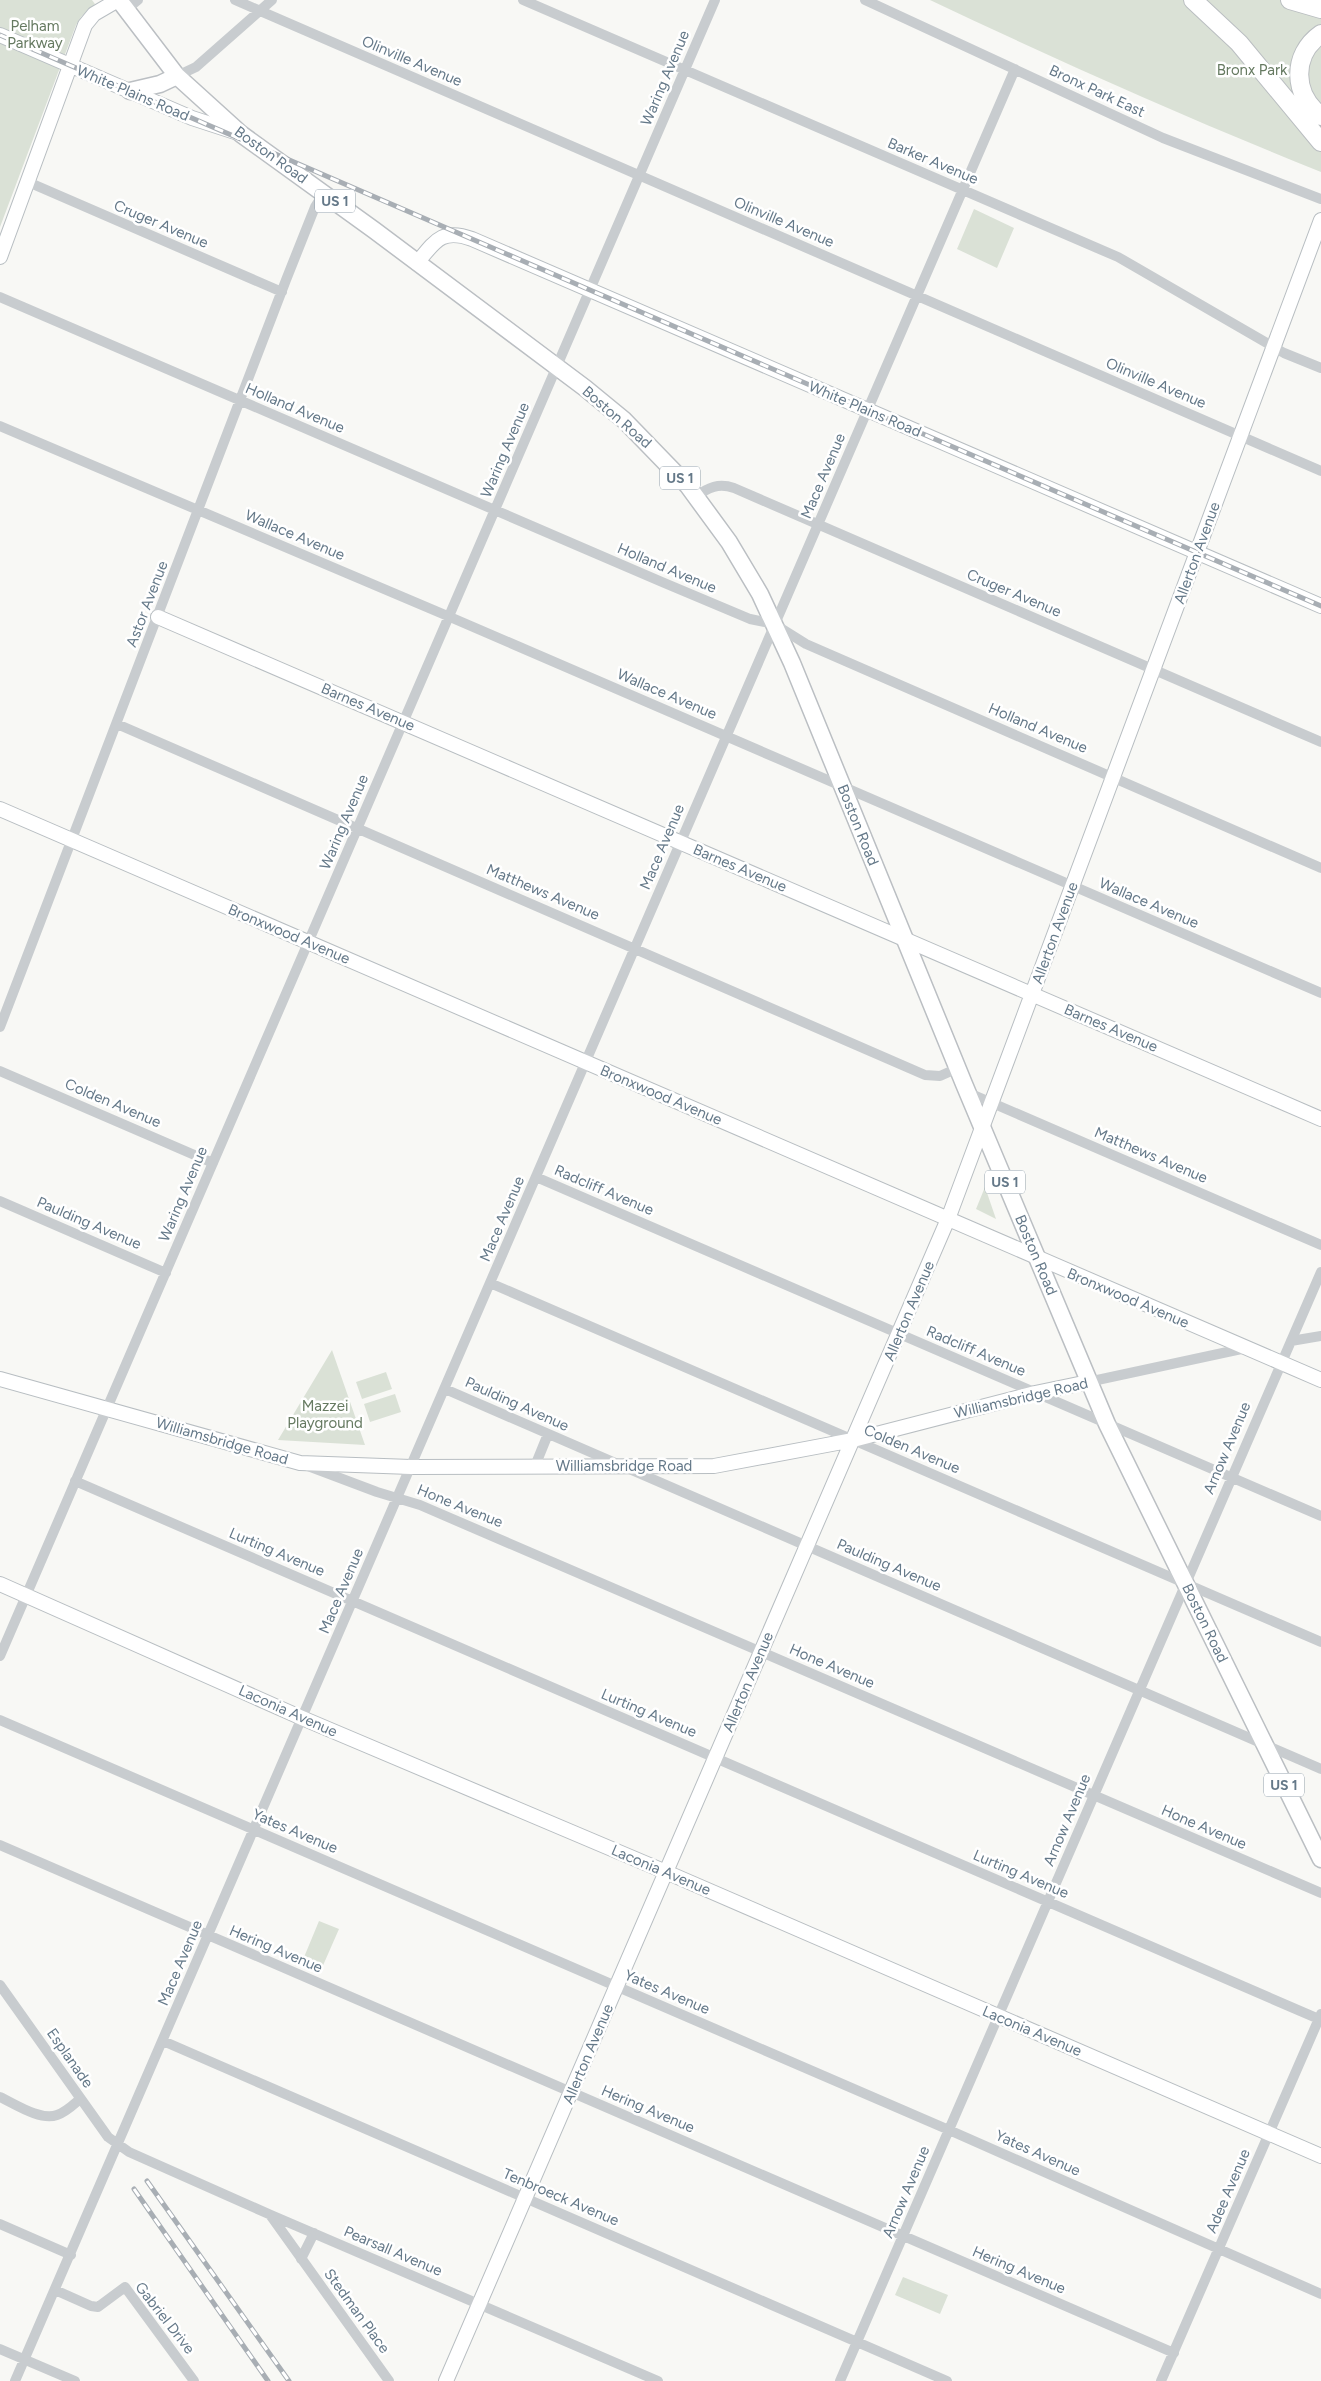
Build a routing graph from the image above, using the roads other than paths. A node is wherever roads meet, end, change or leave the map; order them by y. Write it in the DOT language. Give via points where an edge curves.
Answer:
graph roads {
  1 [pos="235,0"];
  2 [pos="272,0"];
  3 [pos="524,0"];
  4 [pos="715,0"];
  5 [pos="865,0"];
  6 [pos="1193,0"];
  7 [pos="1290,0"];
  8 [pos="125,2"];
  9 [pos="1321,9"];
  10 [pos="261,11"];
  11 [pos="0,34"];
  12 [pos="1321,34"];
  13 [pos="70,65"];
  14 [pos="1015,69"];
  15 [pos="685,70"];
  16 [pos="177,76"];
  17 [pos="130,91"];
  18 [pos="1321,116"];
  19 [pos="241,134"];
  20 [pos="1321,142"];
  21 [pos="639,176"];
  22 [pos="28,182"];
  23 [pos="962,190"];
  24 [pos="324,193"];
  25 [pos="1321,199"];
  26 [pos="1321,220"];
  27 [pos="0,257"];
  28 [pos="417,263"];
  29 [pos="590,290"];
  30 [pos="282,292"];
  31 [pos="917,296"];
  32 [pos="0,297"];
  33 [pos="1274,347"];
  34 [pos="557,367"];
  35 [pos="1321,368"];
  36 [pos="240,400"];
  37 [pos="868,410"];
  38 [pos="0,426"];
  39 [pos="1240,436"];
  40 [pos="1321,471"];
  41 [pos="696,497"];
  42 [pos="198,510"];
  43 [pos="496,511"];
  44 [pos="818,525"];
  45 [pos="1197,552"];
  46 [pos="1321,606"];
  47 [pos="158,617"];
  48 [pos="450,617"];
  49 [pos="774,624"];
  50 [pos="1154,669"];
  51 [pos="404,723"];
  52 [pos="117,724"];
  53 [pos="727,736"];
  54 [pos="1321,742"];
  55 [pos="1113,778"];
  56 [pos="842,786"];
  57 [pos="0,809"];
  58 [pos="358,829"];
  59 [pos="71,840"];
  60 [pos="681,843"];
  61 [pos="1321,868"];
  62 [pos="1073,886"];
  63 [pos="905,940"];
  64 [pos="309,942"];
  65 [pos="635,949"];
  66 [pos="1321,993"];
  67 [pos="1032,994"];
  68 [pos="0,1027"];
  69 [pos="586,1062"];
  70 [pos="958,1068"];
  71 [pos="0,1071"];
  72 [pos="969,1093"];
  73 [pos="992,1103"];
  74 [pos="1321,1119"];
  75 [pos="982,1127"];
  76 [pos="213,1163"];
  77 [pos="536,1177"];
  78 [pos="0,1202"];
  79 [pos="948,1219"];
  80 [pos="1321,1245"];
  81 [pos="1038,1259"];
  82 [pos="1321,1272"];
  83 [pos="166,1273"];
  84 [pos="490,1283"];
  85 [pos="899,1334"];
  86 [pos="1321,1336"];
  87 [pos="1291,1341"];
  88 [pos="1246,1348"];
  89 [pos="1281,1363"];
  90 [pos="0,1379"];
  91 [pos="1321,1380"];
  92 [pos="1088,1382"];
  93 [pos="445,1388"];
  94 [pos="1035,1393"];
  95 [pos="106,1409"];
  96 [pos="1107,1424"];
  97 [pos="548,1434"];
  98 [pos="853,1440"];
  99 [pos="300,1463"];
  100 [pos="536,1466"];
  101 [pos="622,1466"];
  102 [pos="411,1467"];
  103 [pos="1231,1478"];
  104 [pos="76,1481"];
  105 [pos="398,1498"];
  106 [pos="1321,1516"];
  107 [pos="807,1546"];
  108 [pos="1185,1583"];
  109 [pos="0,1584"];
  110 [pos="26,1595"];
  111 [pos="353,1601"];
  112 [pos="1321,1642"];
  113 [pos="761,1652"];
  114 [pos="0,1656"];
  115 [pos="1140,1690"];
  116 [pos="302,1718"];
  117 [pos="0,1720"];
  118 [pos="1264,1744"];
  119 [pos="716,1758"];
  120 [pos="1321,1768"];
  121 [pos="1094,1796"];
  122 [pos="254,1829"];
  123 [pos="0,1845"];
  124 [pos="1321,1859"];
  125 [pos="666,1872"];
  126 [pos="1321,1893"];
  127 [pos="1048,1902"];
  128 [pos="208,1936"];
  129 [pos="0,1985"];
  130 [pos="617,1986"];
  131 [pos="998,2016"];
  132 [pos="1320,2017"];
  133 [pos="163,2041"];
  134 [pos="571,2092"];
  135 [pos="0,2098"];
  136 [pos="80,2100"];
  137 [pos="949,2130"];
  138 [pos="1269,2133"];
  139 [pos="118,2145"];
  140 [pos="1321,2156"];
  141 [pos="525,2198"];
  142 [pos="271,2215"];
  143 [pos="0,2224"];
  144 [pos="314,2233"];
  145 [pos="903,2236"];
  146 [pos="1218,2250"];
  147 [pos="71,2254"];
  148 [pos="301,2259"];
  149 [pos="54,2290"];
  150 [pos="1321,2294"];
  151 [pos="479,2304"];
  152 [pos="857,2342"];
  153 [pos="0,2348"];
  154 [pos="1174,2353"];
  155 [pos="25,2359"];
  156 [pos="15,2381"];
  157 [pos="75,2381"];
  158 [pos="194,2381"];
  159 [pos="389,2381"];
  160 [pos="446,2381"];
  161 [pos="658,2381"];
  162 [pos="840,2381"];
  163 [pos="947,2381"];
  164 [pos="1161,2381"];
  1 -- 10 [label="street, Olinville Avenue"];
  2 -- 10 [label="street"];
  3 -- 15 [label="street, Barker Avenue"];
  4 -- 15 [label="street, Waring Avenue"];
  5 -- 14 [label="street, Bronx Park East"];
  6 -- 20 [label="highway" via="1240,43"];
  7 -- 9 [label="highway"];
  8 -- 13 [label="main road" via="90,17"];
  8 -- 16 [label="main road, Boston Road / US 1"];
  10 -- 16 [label="street" via="196,67"];
  10 -- 21 [label="street, Olinville Avenue"];
  11 -- 13 [label="main road, White Plains Road"];
  12 -- 18 [label="highway" via="1304,53 1299,79 1305,98"];
  13 -- 17 [label="main road, White Plains Road"];
  13 -- 22 [label="main road"];
  14 -- 23 [label="street, Mace Avenue"];
  14 -- 25 [label="street, Bronx Park East" via="1176,144"];
  15 -- 21 [label="street, Waring Avenue"];
  15 -- 23 [label="street, Barker Avenue"];
  16 -- 17 [label="main road"];
  16 -- 19 [label="main road, Boston Road / US 1"];
  17 -- 19 [label="main road, White Plains Road" via="192,118"];
  19 -- 24 [label="main road, Boston Road / US 1"];
  21 -- 29 [label="street, Waring Avenue"];
  21 -- 31 [label="street, Olinville Avenue"];
  22 -- 27 [label="main road"];
  22 -- 30 [label="street, Cruger Avenue"];
  23 -- 31 [label="street, Mace Avenue"];
  23 -- 33 [label="street, Barker Avenue" via="1127,261"];
  24 -- 28 [label="main road, Boston Road / US 1"];
  24 -- 30 [label="street, Astor Avenue" via="315,207"];
  26 -- 33 [label="main road, Allerton Avenue"];
  28 -- 29 [label="main road, White Plains Road" via="439,238 455,234"];
  28 -- 34 [label="main road, Boston Road / US 1"];
  29 -- 34 [label="street, Waring Avenue"];
  29 -- 37 [label="main road, White Plains Road"];
  30 -- 36 [label="street, Astor Avenue"];
  31 -- 37 [label="street, Mace Avenue"];
  31 -- 39 [label="street, Olinville Avenue"];
  32 -- 36 [label="street, Holland Avenue"];
  33 -- 35 [label="street, Barker Avenue"];
  33 -- 39 [label="main road, Allerton Avenue"];
  34 -- 41 [label="main road, Boston Road / US 1" via="624,420"];
  34 -- 43 [label="street, Waring Avenue"];
  36 -- 42 [label="street, Astor Avenue"];
  36 -- 43 [label="street, Holland Avenue"];
  37 -- 44 [label="street, Mace Avenue"];
  37 -- 45 [label="main road, White Plains Road"];
  38 -- 42 [label="street, Wallace Avenue"];
  39 -- 40 [label="street, Olinville Avenue"];
  39 -- 45 [label="main road, Allerton Avenue"];
  41 -- 44 [label="street, Cruger Avenue" via="712,487 727,486"];
  41 -- 49 [label="main road, Boston Road / US 1" via="737,554"];
  42 -- 47 [label="street, Astor Avenue"];
  42 -- 48 [label="street, Wallace Avenue"];
  43 -- 48 [label="street, Waring Avenue"];
  43 -- 49 [label="street, Holland Avenue" via="750,619"];
  44 -- 49 [label="street, Mace Avenue"];
  44 -- 50 [label="street, Cruger Avenue"];
  45 -- 46 [label="main road, White Plains Road"];
  45 -- 50 [label="main road, Allerton Avenue"];
  47 -- 51 [label="main road, Barnes Avenue"];
  47 -- 52 [label="street, Astor Avenue"];
  48 -- 51 [label="street, Waring Avenue"];
  48 -- 53 [label="street, Wallace Avenue"];
  49 -- 53 [label="street, Mace Avenue"];
  49 -- 55 [label="street, Holland Avenue" via="800,641"];
  49 -- 56 [label="main road, Boston Road / US 1"];
  50 -- 54 [label="street, Cruger Avenue"];
  50 -- 55 [label="main road, Allerton Avenue"];
  51 -- 58 [label="street, Waring Avenue"];
  51 -- 60 [label="main road, Barnes Avenue"];
  52 -- 58 [label="street, Matthews Avenue"];
  52 -- 59 [label="street, Astor Avenue"];
  53 -- 56 [label="street, Wallace Avenue"];
  53 -- 60 [label="street, Mace Avenue"];
  55 -- 61 [label="street, Holland Avenue"];
  55 -- 62 [label="main road, Allerton Avenue"];
  56 -- 62 [label="street, Wallace Avenue"];
  56 -- 63 [label="main road, Boston Road / US 1"];
  57 -- 59 [label="main road, Bronxwood Avenue"];
  58 -- 64 [label="street, Waring Avenue"];
  58 -- 65 [label="street, Matthews Avenue"];
  59 -- 64 [label="main road, Bronxwood Avenue"];
  59 -- 68 [label="street, Astor Avenue"];
  60 -- 63 [label="main road, Barnes Avenue"];
  60 -- 65 [label="street, Mace Avenue"];
  62 -- 66 [label="street, Wallace Avenue"];
  62 -- 67 [label="main road, Allerton Avenue"];
  63 -- 67 [label="main road, Barnes Avenue"];
  63 -- 70 [label="main road, Boston Road / US 1"];
  64 -- 69 [label="main road, Bronxwood Avenue"];
  64 -- 76 [label="street, Waring Avenue"];
  65 -- 69 [label="street, Mace Avenue"];
  65 -- 70 [label="street, Matthews Avenue" via="925,1075 940,1076"];
  67 -- 73 [label="main road, Allerton Avenue"];
  67 -- 74 [label="main road, Barnes Avenue"];
  69 -- 77 [label="street, Mace Avenue"];
  69 -- 79 [label="main road, Bronxwood Avenue"];
  70 -- 72 [label="main road, Boston Road / US 1"];
  71 -- 76 [label="street, Colden Avenue"];
  72 -- 73 [label="street, Matthews Avenue"];
  72 -- 75 [label="main road, Boston Road / US 1"];
  73 -- 75 [label="main road, Allerton Avenue"];
  73 -- 80 [label="street, Matthews Avenue"];
  75 -- 79 [label="main road, Allerton Avenue"];
  75 -- 81 [label="main road, Boston Road / US 1"];
  76 -- 83 [label="street, Waring Avenue"];
  77 -- 84 [label="street, Mace Avenue"];
  77 -- 85 [label="street, Radcliff Avenue"];
  78 -- 83 [label="street, Paulding Avenue"];
  79 -- 81 [label="main road, Bronxwood Avenue"];
  79 -- 85 [label="main road, Allerton Avenue"];
  81 -- 88 [label="main road, Bronxwood Avenue"];
  81 -- 92 [label="main road, Boston Road / US 1"];
  82 -- 87 [label="street, Arnow Avenue"];
  83 -- 95 [label="street, Waring Avenue"];
  84 -- 93 [label="street, Mace Avenue"];
  84 -- 98 [label="street, Colden Avenue"];
  85 -- 94 [label="street, Radcliff Avenue"];
  85 -- 98 [label="main road, Allerton Avenue"];
  86 -- 87 [label="street"];
  87 -- 89 [label="street, Arnow Avenue"];
  88 -- 89 [label="main road, Bronxwood Avenue"];
  88 -- 92 [label="street, Williamsbridge Road"];
  89 -- 91 [label="main road, Bronxwood Avenue"];
  89 -- 103 [label="street, Arnow Avenue"];
  90 -- 95 [label="main road, Williamsbridge Road"];
  92 -- 94 [label="main road, Williamsbridge Road"];
  92 -- 96 [label="main road, Boston Road / US 1"];
  93 -- 97 [label="street, Paulding Avenue"];
  93 -- 102 [label="street, Mace Avenue"];
  94 -- 96 [label="street, Radcliff Avenue"];
  94 -- 98 [label="main road, Williamsbridge Road"];
  95 -- 99 [label="main road, Williamsbridge Road"];
  95 -- 104 [label="street, Waring Avenue"];
  96 -- 103 [label="street, Radcliff Avenue"];
  96 -- 108 [label="main road, Boston Road / US 1"];
  97 -- 100 [label="street"];
  97 -- 101 [label="street, Paulding Avenue"];
  98 -- 101 [label="main road, Williamsbridge Road" via="714,1466"];
  98 -- 107 [label="main road, Allerton Avenue"];
  98 -- 108 [label="street, Colden Avenue"];
  99 -- 102 [label="main road, Williamsbridge Road"];
  99 -- 105 [label="street, Hone Avenue"];
  100 -- 101 [label="main road, Williamsbridge Road"];
  100 -- 102 [label="main road, Williamsbridge Road"];
  101 -- 107 [label="street, Paulding Avenue"];
  102 -- 105 [label="street, Mace Avenue"];
  103 -- 106 [label="street, Radcliff Avenue"];
  103 -- 108 [label="street, Arnow Avenue"];
  104 -- 110 [label="street, Waring Avenue"];
  104 -- 111 [label="street, Lurting Avenue"];
  105 -- 111 [label="street, Mace Avenue"];
  105 -- 113 [label="street, Hone Avenue"];
  107 -- 113 [label="main road, Allerton Avenue"];
  107 -- 115 [label="street, Paulding Avenue"];
  108 -- 112 [label="street, Colden Avenue"];
  108 -- 115 [label="street, Arnow Avenue"];
  108 -- 118 [label="main road, Boston Road / US 1"];
  109 -- 110 [label="main road, Laconia Avenue"];
  110 -- 114 [label="street, Waring Avenue"];
  110 -- 116 [label="main road, Laconia Avenue"];
  111 -- 116 [label="street, Mace Avenue"];
  111 -- 119 [label="street, Lurting Avenue"];
  113 -- 119 [label="main road, Allerton Avenue"];
  113 -- 121 [label="street, Hone Avenue"];
  115 -- 118 [label="street, Paulding Avenue"];
  115 -- 121 [label="street, Arnow Avenue"];
  116 -- 122 [label="street, Mace Avenue"];
  116 -- 125 [label="main road, Laconia Avenue"];
  117 -- 122 [label="street, Yates Avenue"];
  118 -- 120 [label="street, Paulding Avenue"];
  118 -- 124 [label="main road, Boston Road / US 1"];
  119 -- 125 [label="main road, Allerton Avenue"];
  119 -- 127 [label="street, Lurting Avenue"];
  121 -- 126 [label="street, Hone Avenue"];
  121 -- 127 [label="street, Arnow Avenue"];
  122 -- 128 [label="street, Mace Avenue"];
  122 -- 130 [label="street, Yates Avenue"];
  123 -- 128 [label="street, Hering Avenue"];
  125 -- 130 [label="main road, Allerton Avenue"];
  125 -- 131 [label="main road, Laconia Avenue"];
  127 -- 131 [label="street, Arnow Avenue"];
  127 -- 132 [label="street, Lurting Avenue"];
  128 -- 133 [label="street, Mace Avenue"];
  128 -- 134 [label="street, Hering Avenue"];
  129 -- 136 [label="street, Esplanade"];
  130 -- 134 [label="main road, Allerton Avenue"];
  130 -- 137 [label="street, Yates Avenue"];
  131 -- 137 [label="street, Arnow Avenue"];
  131 -- 138 [label="main road, Laconia Avenue"];
  132 -- 138 [label="street, Adee Avenue"];
  133 -- 139 [label="street, Mace Avenue"];
  133 -- 141 [label="street, Tenbroeck Avenue"];
  134 -- 141 [label="main road, Allerton Avenue"];
  134 -- 145 [label="street, Hering Avenue"];
  135 -- 136 [label="street" via="50,2116 63,2112"];
  136 -- 139 [label="street, Esplanade"];
  137 -- 145 [label="street, Arnow Avenue"];
  137 -- 146 [label="street, Yates Avenue"];
  138 -- 140 [label="main road, Laconia Avenue"];
  138 -- 146 [label="street, Adee Avenue"];
  139 -- 142 [label="street, Pearsall Avenue"];
  139 -- 147 [label="street, Mace Avenue"];
  141 -- 151 [label="main road, Allerton Avenue"];
  141 -- 152 [label="street, Tenbroeck Avenue"];
  142 -- 144 [label="street, Pearsall Avenue"];
  142 -- 148 [label="street, Stedman Place"];
  143 -- 147 [label="street"];
  144 -- 148 [label="street"];
  144 -- 151 [label="street, Pearsall Avenue"];
  145 -- 152 [label="street, Arnow Avenue"];
  145 -- 154 [label="street, Hering Avenue"];
  146 -- 150 [label="street, Yates Avenue"];
  146 -- 154 [label="street, Adee Avenue"];
  147 -- 149 [label="street, Mace Avenue"];
  148 -- 159 [label="street, Stedman Place"];
  149 -- 155 [label="street, Mace Avenue"];
  149 -- 158 [label="street, Gabriel Drive" via="98,2307 125,2287"];
  151 -- 160 [label="main road, Allerton Avenue"];
  151 -- 161 [label="street, Pearsall Avenue"];
  152 -- 162 [label="street, Arnow Avenue"];
  152 -- 163 [label="street, Tenbroeck Avenue"];
  153 -- 155 [label="street"];
  154 -- 164 [label="street, Adee Avenue"];
  155 -- 156 [label="street, Mace Avenue"];
  155 -- 157 [label="street"];
}
